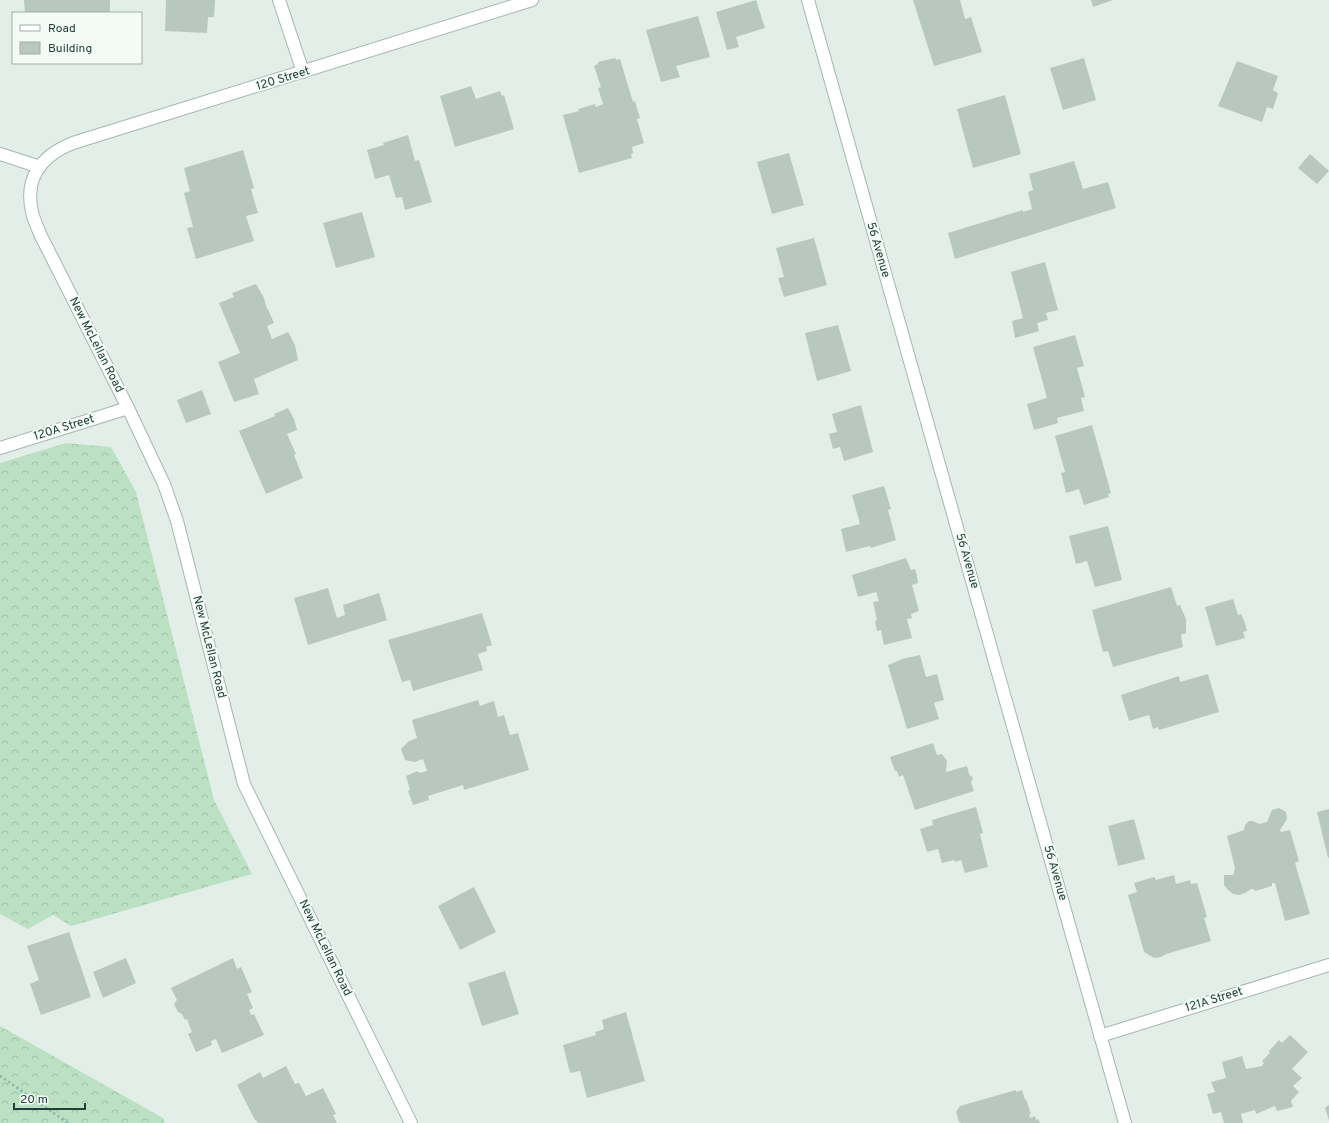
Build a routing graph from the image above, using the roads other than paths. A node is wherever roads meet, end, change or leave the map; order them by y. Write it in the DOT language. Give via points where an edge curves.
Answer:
graph roads {
  1 [pos="279,0"];
  2 [pos="532,0"];
  3 [pos="808,0"];
  4 [pos="303,72"];
  5 [pos="0,154"];
  6 [pos="40,167"];
  7 [pos="128,408"];
  8 [pos="0,448"];
  9 [pos="1329,965"];
  10 [pos="1100,1036"];
  11 [pos="411,1123"];
  12 [pos="1124,1123"];
  1 -- 4 [label="street"];
  2 -- 4 [label="street, 120 Street"];
  3 -- 10 [label="street, 56 Avenue"];
  4 -- 6 [label="street, 120 Street" via="73,143 52,153"];
  5 -- 6 [label="street"];
  6 -- 7 [label="street, New McLellan Road" via="31,187 33,215 41,236"];
  7 -- 8 [label="street, 120A Street"];
  7 -- 11 [label="street, New McLellan Road" via="164,484 177,521 244,784"];
  9 -- 10 [label="street, 121A Street"];
  10 -- 12 [label="street, 56 Avenue"];
}
